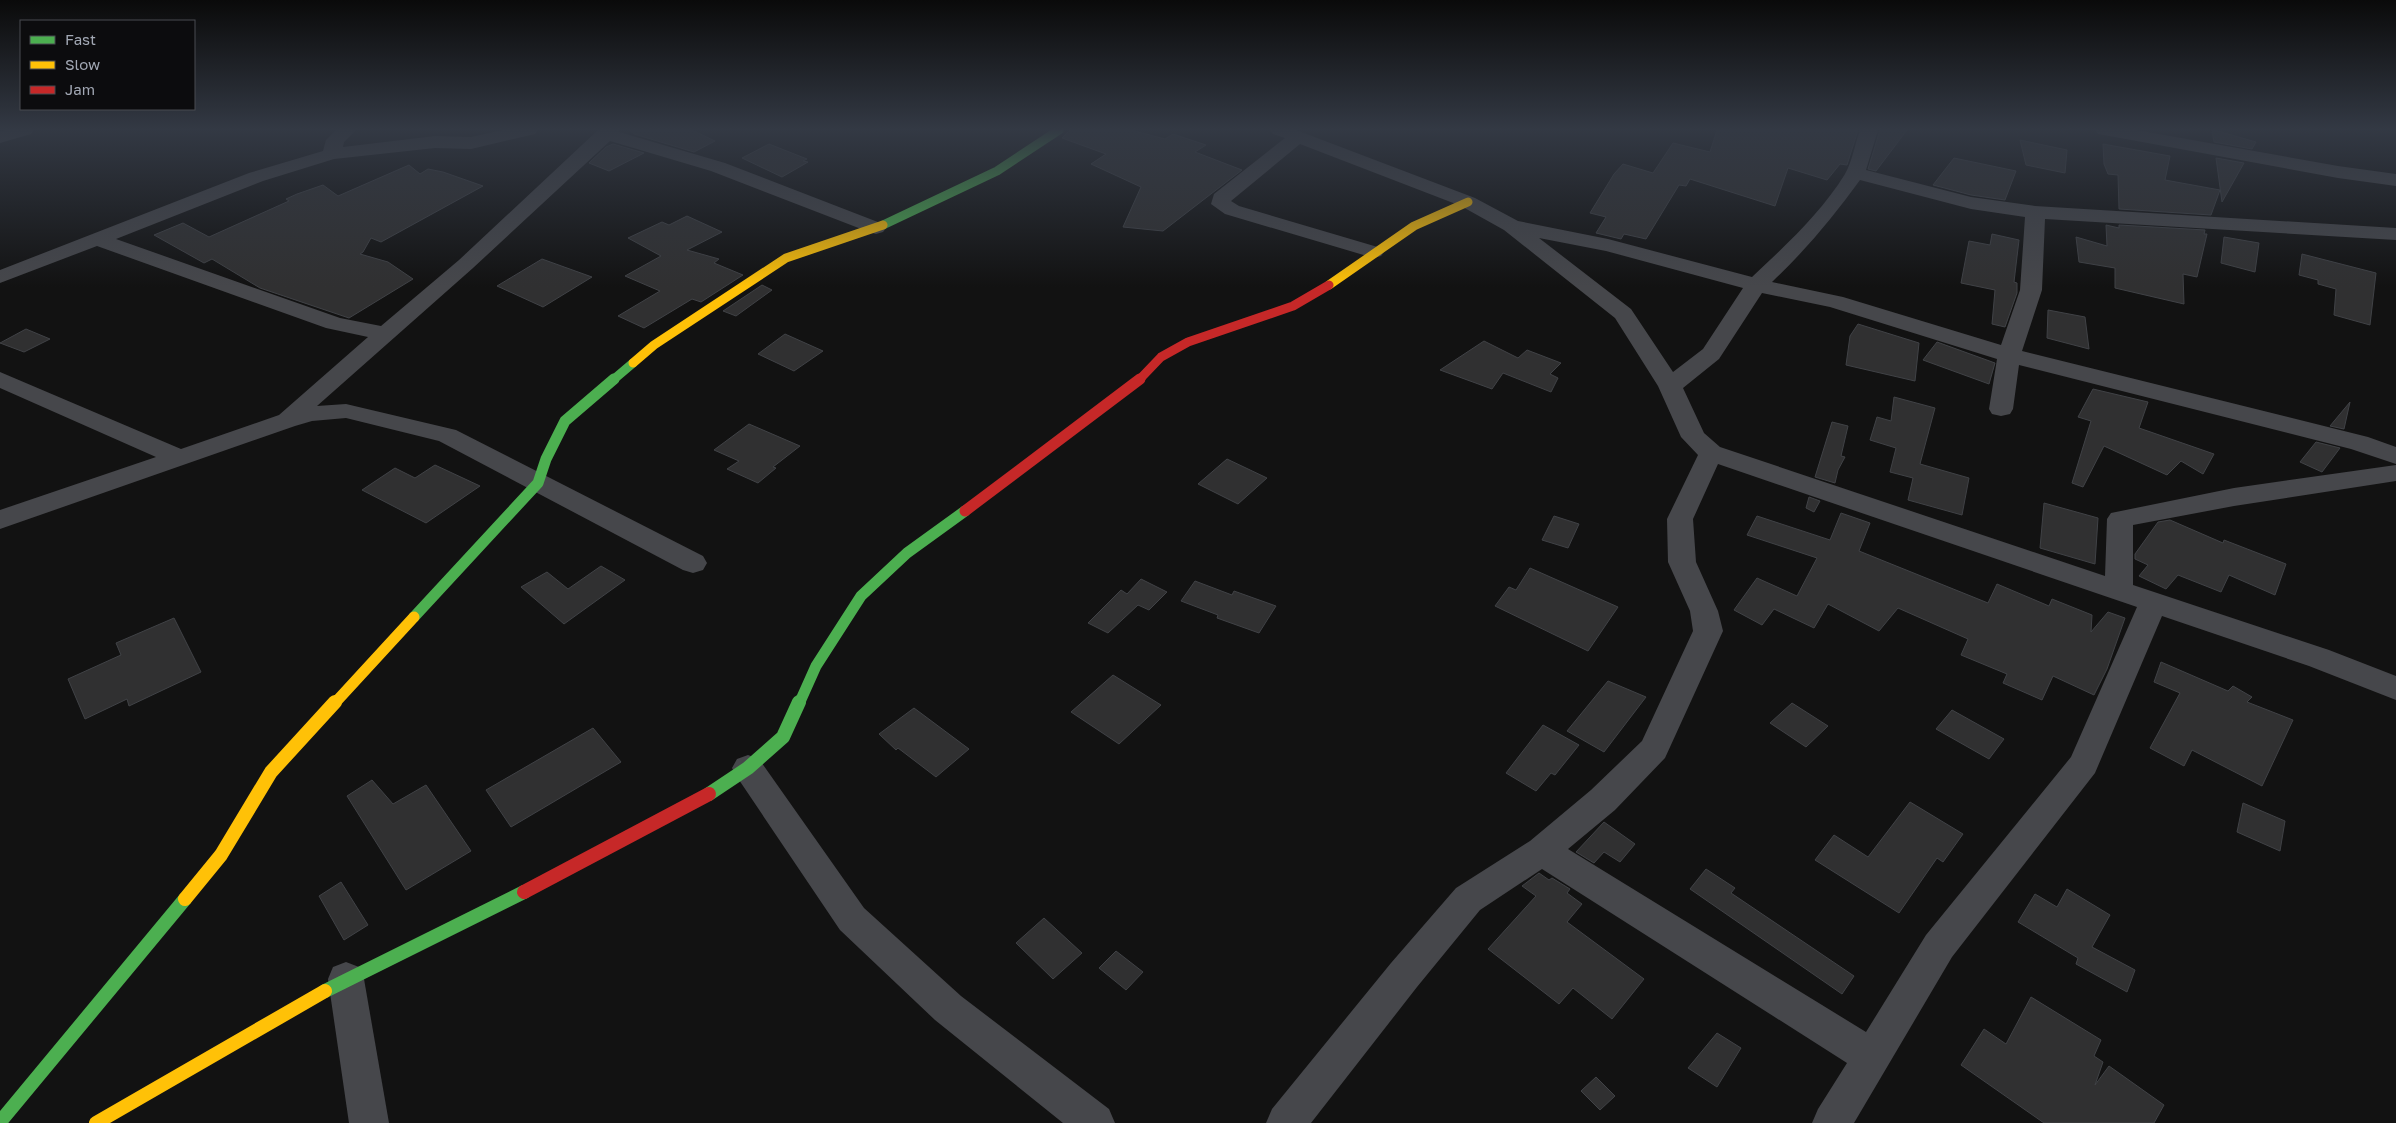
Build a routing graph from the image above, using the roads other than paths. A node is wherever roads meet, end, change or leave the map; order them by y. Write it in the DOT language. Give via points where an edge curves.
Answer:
graph roads {
  1 [pos="242,182"];
  2 [pos="554,182"];
  3 [pos="758,182"];
  4 [pos="975,182"];
  5 [pos="1238,182"];
  6 [pos="1416,182"];
  7 [pos="1848,182"];
  8 [pos="1891,182"];
  9 [pos="1468,202"];
  10 [pos="2036,212"];
  11 [pos="1511,226"];
  12 [pos="876,228"];
  13 [pos="2396,234"];
  14 [pos="97,239"];
  15 [pos="1374,252"];
  16 [pos="0,277"];
  17 [pos="1756,285"];
  18 [pos="386,334"];
  19 [pos="2009,355"];
  20 [pos="0,379"];
  21 [pos="1670,386"];
  22 [pos="2001,410"];
  23 [pos="286,421"];
  24 [pos="1712,452"];
  25 [pos="2396,456"];
  26 [pos="180,458"];
  27 [pos="2396,473"];
  28 [pos="538,483"];
  29 [pos="0,520"];
  30 [pos="693,563"];
  31 [pos="2119,590"];
  32 [pos="2153,602"];
  33 [pos="2396,688"];
  34 [pos="748,768"];
  35 [pos="1542,851"];
  36 [pos="346,979"];
  37 [pos="1872,1058"];
  38 [pos="0,1122"];
  39 [pos="96,1123"];
  40 [pos="369,1123"];
  41 [pos="1095,1123"];
  42 [pos="1286,1123"];
  43 [pos="1832,1123"];
  1 -- 14 [label="street"];
  2 -- 18 [label="street"];
  3 -- 12 [label="street"];
  4 -- 12 [label="street"];
  5 -- 15 [label="street" via="1221,198 1221,204"];
  6 -- 9 [label="street"];
  7 -- 17 [label="street" via="1790,253"];
  8 -- 10 [label="street" via="1970,203"];
  9 -- 11 [label="street"];
  9 -- 15 [label="street" via="1414,226"];
  10 -- 13 [label="street"];
  10 -- 19 [label="street" via="2031,290"];
  11 -- 17 [label="street" via="1608,245"];
  11 -- 21 [label="street" via="1623,314"];
  12 -- 28 [label="street" via="786,258 654,345 565,421"];
  14 -- 16 [label="street"];
  14 -- 18 [label="street" via="334,323"];
  15 -- 34 [label="street" via="1347,274 1292,306 1188,342 1161,357 1131,387 907,553 861,596 816,666 783,737"];
  17 -- 19 [label="street" via="1835,302"];
  17 -- 21 [label="street" via="1712,354"];
  18 -- 23 [label="street"];
  19 -- 22 [label="street"];
  19 -- 25 [label="street" via="2359,443"];
  20 -- 26 [label="street"];
  21 -- 24 [label="street" via="1693,437"];
  23 -- 26 [label="street"];
  23 -- 28 [label="street" via="310,414 346,411 392,421 447,435"];
  24 -- 31 [label="street"];
  24 -- 35 [label="street" via="1680,520 1682,562 1704,611 1708,630 1654,750 1603,800"];
  26 -- 29 [label="street"];
  27 -- 31 [label="street" via="2234,497 2120,519"];
  28 -- 30 [label="street"];
  28 -- 38 [label="street" via="271,772 222,855"];
  31 -- 32 [label="street"];
  32 -- 33 [label="street" via="2319,658"];
  32 -- 37 [label="street" via="2084,764 1939,946"];
  34 -- 36 [label="street" via="717,789 584,862"];
  34 -- 41 [label="street" via="852,919 948,1008"];
  35 -- 37 [label="street"];
  35 -- 42 [label="street" via="1468,899"];
  36 -- 39 [label="street"];
  36 -- 40 [label="street"];
  37 -- 43 [label="street"];
}
